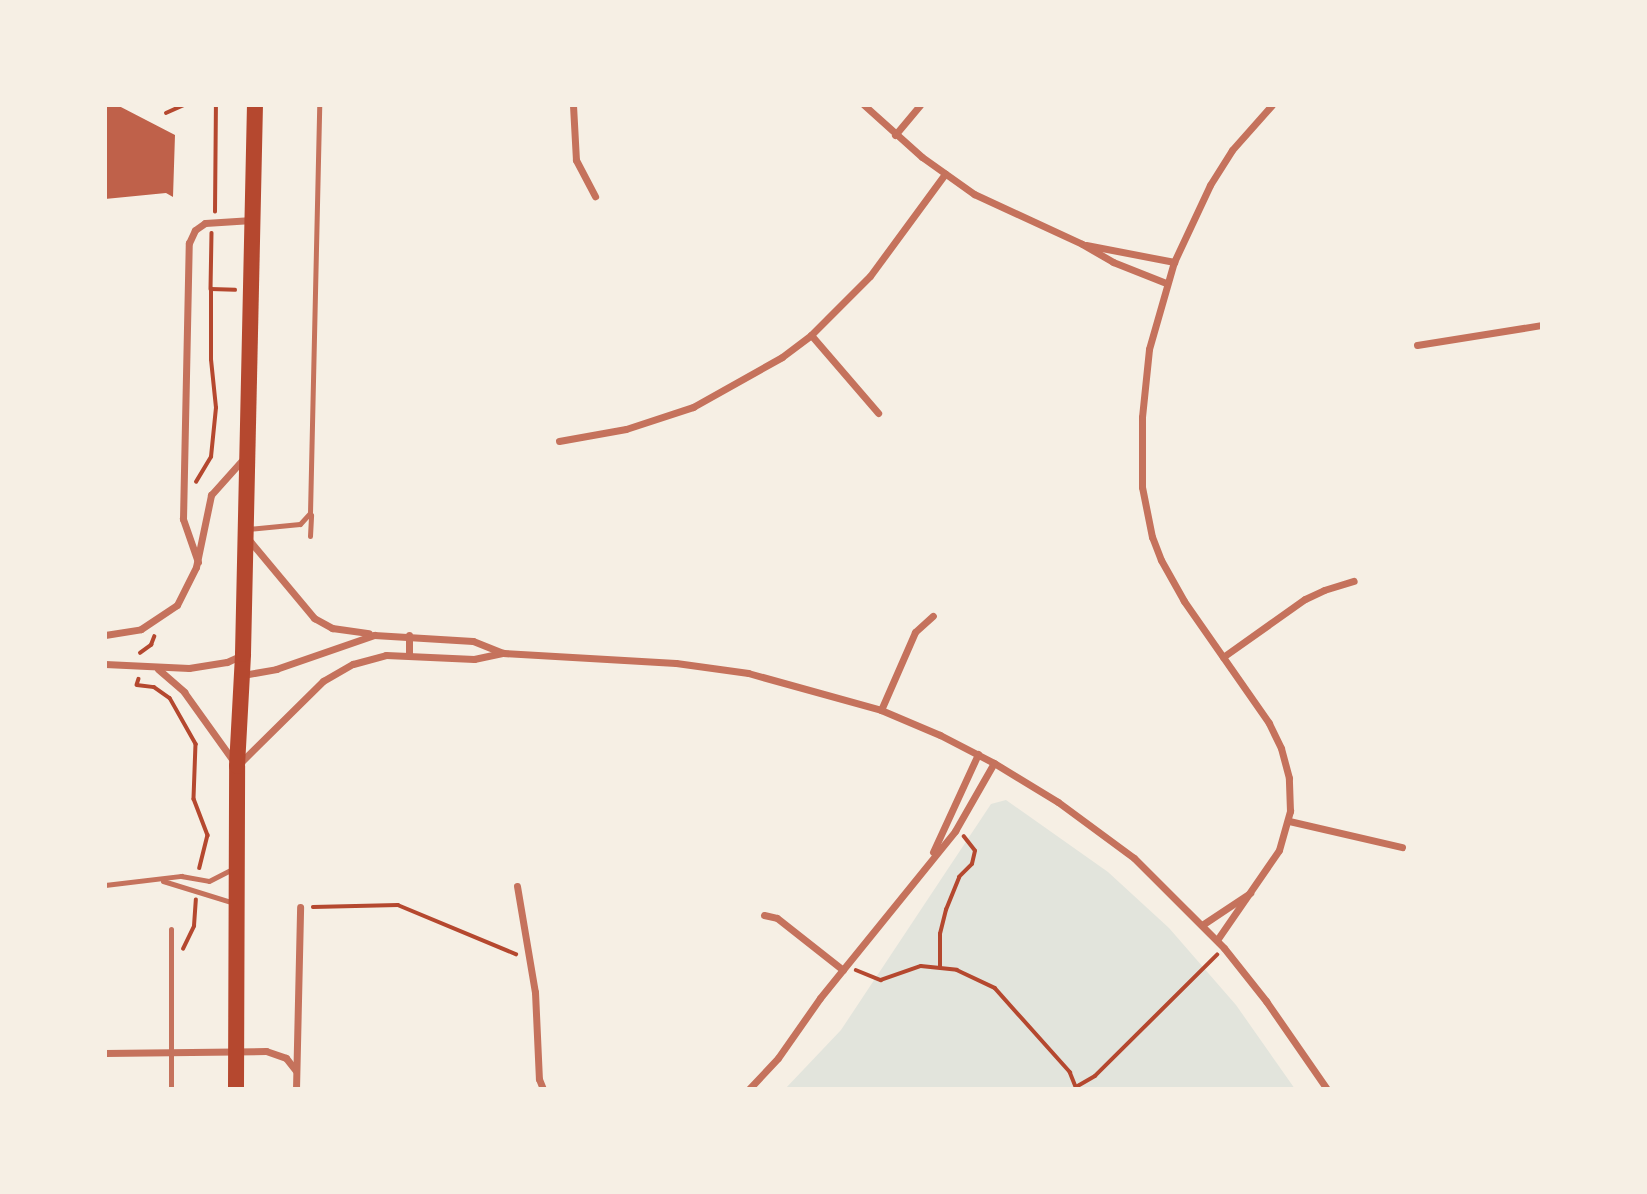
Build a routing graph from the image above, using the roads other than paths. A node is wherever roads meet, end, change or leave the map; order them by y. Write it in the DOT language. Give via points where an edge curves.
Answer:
graph roads {
  1 [pos="255,105"];
  2 [pos="319,105"];
  3 [pos="573,105"];
  4 [pos="864,105"];
  5 [pos="920,105"];
  6 [pos="1272,105"];
  7 [pos="895,135"];
  8 [pos="945,174"];
  9 [pos="595,196"];
  10 [pos="252,220"];
  11 [pos="1082,244"];
  12 [pos="1174,262"];
  13 [pos="1166,284"];
  14 [pos="1542,325"];
  15 [pos="811,335"];
  16 [pos="1417,345"];
  17 [pos="878,412"];
  18 [pos="559,441"];
  19 [pos="247,454"];
  20 [pos="311,509"];
  21 [pos="244,532"];
  22 [pos="310,536"];
  23 [pos="198,562"];
  24 [pos="1354,581"];
  25 [pos="933,616"];
  26 [pos="387,634"];
  27 [pos="105,635"];
  28 [pos="409,635"];
  29 [pos="503,653"];
  30 [pos="243,654"];
  31 [pos="409,655"];
  32 [pos="1223,657"];
  33 [pos="105,664"];
  34 [pos="158,669"];
  35 [pos="241,675"];
  36 [pos="881,710"];
  37 [pos="978,754"];
  38 [pos="994,762"];
  39 [pos="237,765"];
  40 [pos="1289,821"];
  41 [pos="1402,847"];
  42 [pos="926,865"];
  43 [pos="237,866"];
  44 [pos="157,880"];
  45 [pos="105,885"];
  46 [pos="517,886"];
  47 [pos="1250,892"];
  48 [pos="237,904"];
  49 [pos="300,907"];
  50 [pos="764,915"];
  51 [pos="1202,925"];
  52 [pos="171,929"];
  53 [pos="1217,940"];
  54 [pos="844,968"];
  55 [pos="171,1052"];
  56 [pos="105,1053"];
  57 [pos="237,1053"];
  58 [pos="296,1071"];
  59 [pos="170,1089"];
  60 [pos="236,1089"];
  61 [pos="296,1089"];
  62 [pos="543,1089"];
  63 [pos="749,1089"];
  64 [pos="1327,1089"];
  1 -- 10 [label="main road"];
  2 -- 20 [label="lane"];
  3 -- 9 [label="street" via="576,160"];
  4 -- 7 [label="street"];
  5 -- 7 [label="street"];
  6 -- 12 [label="street" via="1210,185"];
  7 -- 8 [label="street"];
  8 -- 11 [label="street" via="1005,210"];
  8 -- 15 [label="street" via="870,276"];
  10 -- 19 [label="main road"];
  10 -- 23 [label="street" via="205,223 190,240 183,492 184,523"];
  11 -- 12 [label="street"];
  11 -- 13 [label="street"];
  12 -- 13 [label="street"];
  13 -- 32 [label="street" via="1144,382 1142,488 1152,537 1172,583"];
  14 -- 16 [label="street"];
  15 -- 17 [label="street"];
  15 -- 18 [label="street" via="764,369 693,407 626,429"];
  19 -- 21 [label="main road"];
  19 -- 23 [label="street" via="209,500"];
  20 -- 21 [label="lane" via="300,524"];
  20 -- 22 [label="lane"];
  21 -- 26 [label="street" via="318,621 338,629"];
  21 -- 30 [label="main road"];
  23 -- 27 [label="street" via="183,597 166,615 141,629"];
  24 -- 32 [label="street" via="1305,599"];
  25 -- 36 [label="street" via="915,632"];
  26 -- 28 [label="street"];
  26 -- 35 [label="street" via="361,637 276,669"];
  28 -- 29 [label="street" via="474,642"];
  28 -- 31 [label="street"];
  29 -- 31 [label="street" via="474,659"];
  29 -- 36 [label="street" via="711,667 782,681"];
  30 -- 34 [label="street" via="216,665"];
  30 -- 35 [label="main road"];
  31 -- 39 [label="street" via="367,659 330,676"];
  32 -- 40 [label="street" via="1281,748 1291,792"];
  33 -- 34 [label="street"];
  34 -- 39 [label="street" via="184,692"];
  35 -- 39 [label="main road"];
  36 -- 37 [label="street"];
  37 -- 38 [label="street"];
  37 -- 42 [label="street"];
  38 -- 42 [label="street" via="955,831"];
  38 -- 51 [label="street" via="1110,839"];
  39 -- 43 [label="main road"];
  40 -- 41 [label="street"];
  40 -- 47 [label="street" via="1279,850"];
  42 -- 54 [label="street"];
  43 -- 44 [label="lane" via="209,881 183,876"];
  43 -- 48 [label="main road"];
  44 -- 45 [label="lane"];
  44 -- 48 [label="lane"];
  46 -- 62 [label="street" via="535,992"];
  47 -- 51 [label="street"];
  47 -- 53 [label="street"];
  48 -- 57 [label="main road"];
  49 -- 58 [label="street"];
  50 -- 54 [label="street" via="777,918"];
  51 -- 53 [label="street"];
  52 -- 55 [label="lane"];
  53 -- 64 [label="street" via="1266,1000"];
  54 -- 63 [label="street" via="778,1058"];
  55 -- 56 [label="street"];
  55 -- 57 [label="street"];
  55 -- 59 [label="lane"];
  57 -- 58 [label="street" via="276,1053"];
  57 -- 60 [label="main road"];
  58 -- 61 [label="street"];
}
